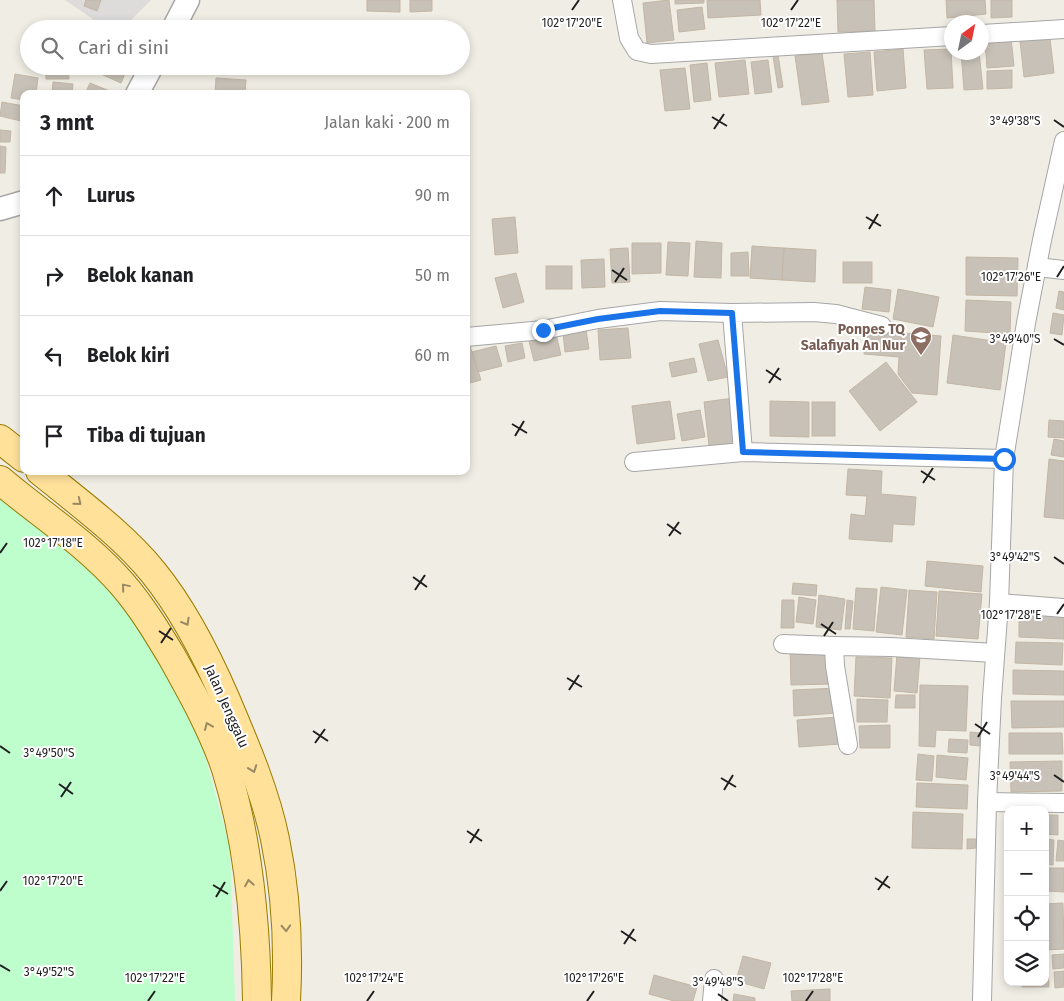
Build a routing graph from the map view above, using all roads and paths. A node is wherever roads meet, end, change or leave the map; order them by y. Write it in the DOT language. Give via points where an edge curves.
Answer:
graph roads {
  1 [pos="188,0"];
  2 [pos="622,0"];
  3 [pos="178,20"];
  4 [pos="1064,28"];
  5 [pos="989,33"];
  6 [pos="944,36"];
  7 [pos="147,75"];
  8 [pos="139,90"];
  9 [pos="1064,141"];
  10 [pos="20,203"];
  11 [pos="0,209"];
  12 [pos="1037,267"];
  13 [pos="1064,270"];
  14 [pos="732,313"];
  15 [pos="882,326"];
  16 [pos="470,337"];
  17 [pos="0,438"];
  18 [pos="743,452"];
  19 [pos="20,455"];
  20 [pos="1004,459"];
  21 [pos="634,462"];
  22 [pos="45,475"];
  23 [pos="0,480"];
  24 [pos="999,603"];
  25 [pos="1064,608"];
  26 [pos="783,644"];
  27 [pos="834,646"];
  28 [pos="995,653"];
  29 [pos="848,745"];
  30 [pos="987,802"];
  31 [pos="1064,803"];
  32 [pos="714,979"];
  33 [pos="257,1001"];
  34 [pos="286,1001"];
  35 [pos="712,1001"];
  36 [pos="982,1001"];
  1 -- 3 [label="street"];
  2 -- 6 [label="street" via="629,38 637,51 651,54"];
  4 -- 5 [label="street"];
  7 -- 8 [label="street"];
  9 -- 12 [label="street"];
  10 -- 11 [label="street"];
  12 -- 13 [label="street"];
  12 -- 20 [label="street"];
  14 -- 15 [label="street" via="814,312"];
  14 -- 16 [label="street" via="660,311 543,330"];
  14 -- 18 [label="street"];
  17 -- 19 [label="main road"];
  18 -- 20 [label="street"];
  18 -- 21 [label="street"];
  20 -- 24 [label="street"];
  22 -- 34 [label="main road, Jalan Jenggalu, one-way" via="110,529 153,572 183,616 214,672 242,737 275,838 286,924"];
  33 -- 23 [label="main road, Jalan Jenggalu, one-way" via="250,892 240,828 226,769 199,704 144,613 123,585 94,556"];
  24 -- 25 [label="street"];
  24 -- 28 [label="street"];
  26 -- 27 [label="street"];
  27 -- 28 [label="street"];
  27 -- 29 [label="street"];
  28 -- 30 [label="street"];
  30 -- 31 [label="street"];
  30 -- 36 [label="street"];
  32 -- 35 [label="street"];
}
